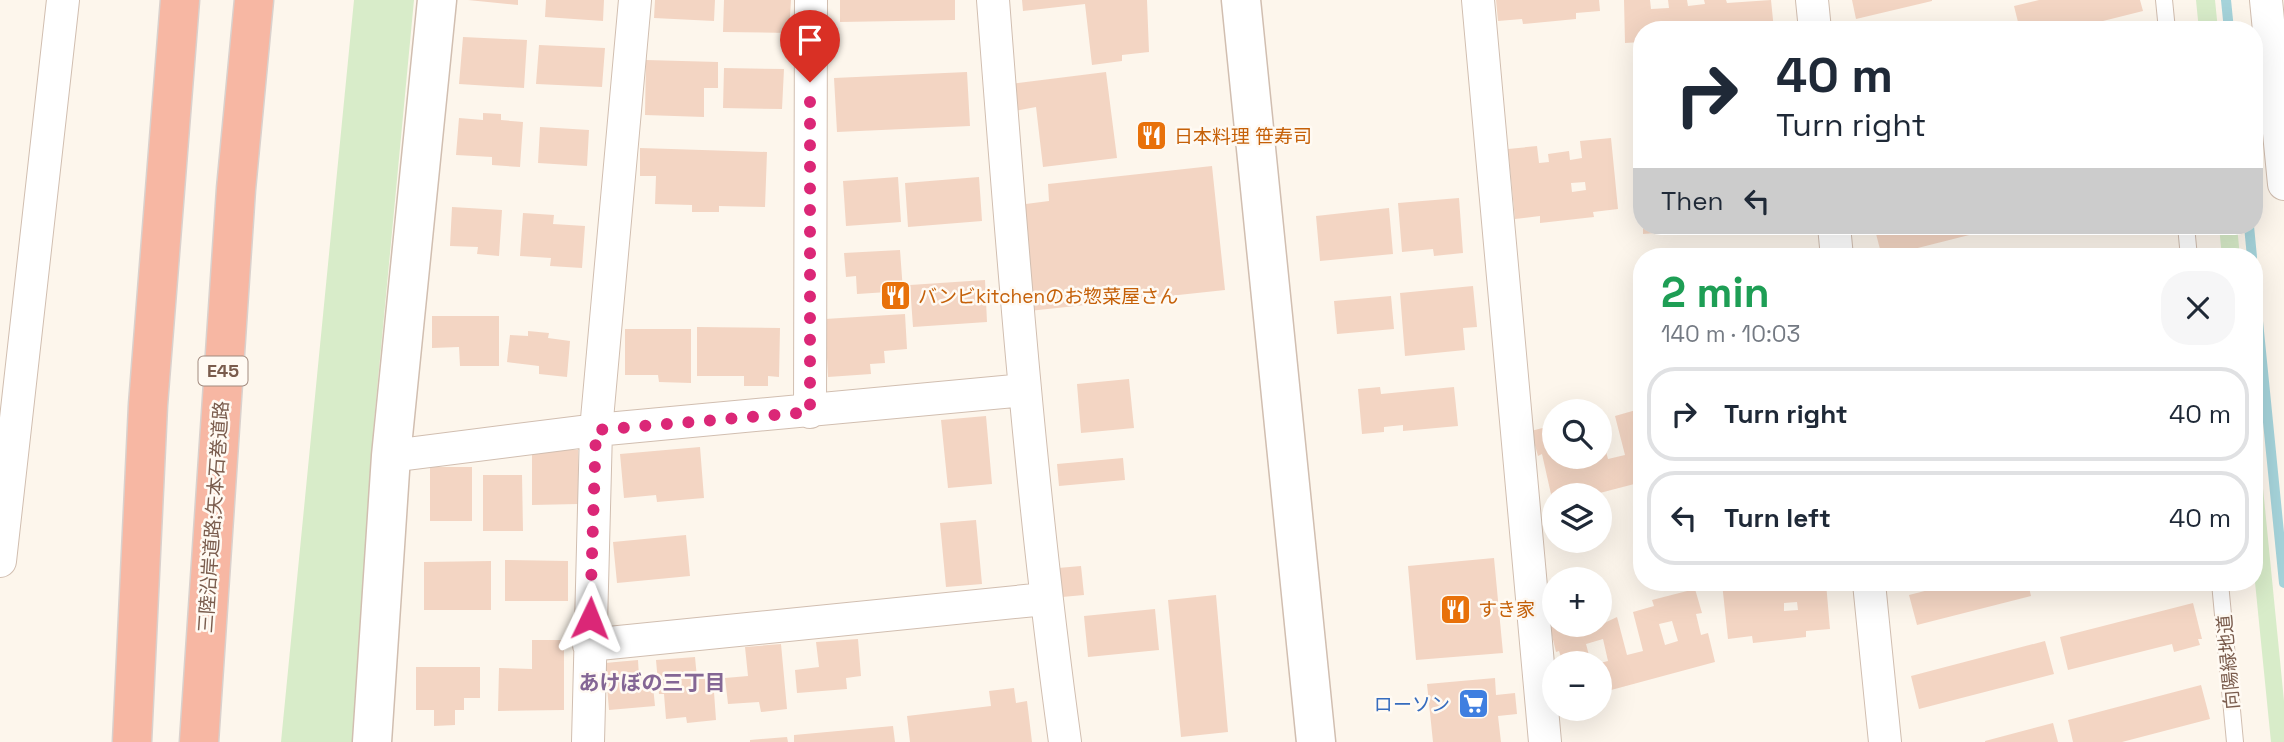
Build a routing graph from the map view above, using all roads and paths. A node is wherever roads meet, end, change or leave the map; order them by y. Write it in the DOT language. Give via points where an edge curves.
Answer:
graph roads {
  1 [pos="63,0"];
  2 [pos="180,0"];
  3 [pos="254,0"];
  4 [pos="437,0"];
  5 [pos="635,0"];
  6 [pos="811,0"];
  7 [pos="993,0"];
  8 [pos="1241,0"];
  9 [pos="1478,0"];
  10 [pos="1812,0"];
  11 [pos="2164,0"];
  12 [pos="2266,0"];
  13 [pos="1814,21"];
  14 [pos="2166,21"];
  15 [pos="2284,184"];
  16 [pos="1024,390"];
  17 [pos="810,412"];
  18 [pos="596,430"];
  19 [pos="391,456"];
  20 [pos="0,561"];
  21 [pos="1870,591"];
  22 [pos="2221,591"];
  23 [pos="1045,599"];
  24 [pos="589,645"];
  25 [pos="132,742"];
  26 [pos="199,742"];
  27 [pos="372,742"];
  28 [pos="588,742"];
  29 [pos="1065,742"];
  30 [pos="1316,742"];
  31 [pos="1545,742"];
  32 [pos="1885,742"];
  33 [pos="2235,742"];
  1 -- 20 [label="street"];
  2 -- 25 [label="highway" via="148,405"];
  3 -- 26 [label="highway, 三陸沿岸道路;矢本石巻道路 / E45" via="234,202"];
  4 -- 19 [label="street"];
  5 -- 18 [label="street"];
  6 -- 17 [label="street"];
  7 -- 16 [label="street"];
  8 -- 30 [label="street"];
  9 -- 31 [label="street"];
  10 -- 13 [label="street"];
  11 -- 14 [label="lane"];
  12 -- 15 [label="street"];
  16 -- 17 [label="street"];
  16 -- 23 [label="street"];
  17 -- 18 [label="street"];
  18 -- 19 [label="street"];
  18 -- 24 [label="street"];
  19 -- 27 [label="street"];
  21 -- 32 [label="street"];
  22 -- 33 [label="lane, 向陽緑地道"];
  23 -- 24 [label="street"];
  23 -- 29 [label="street"];
  24 -- 28 [label="street"];
}
